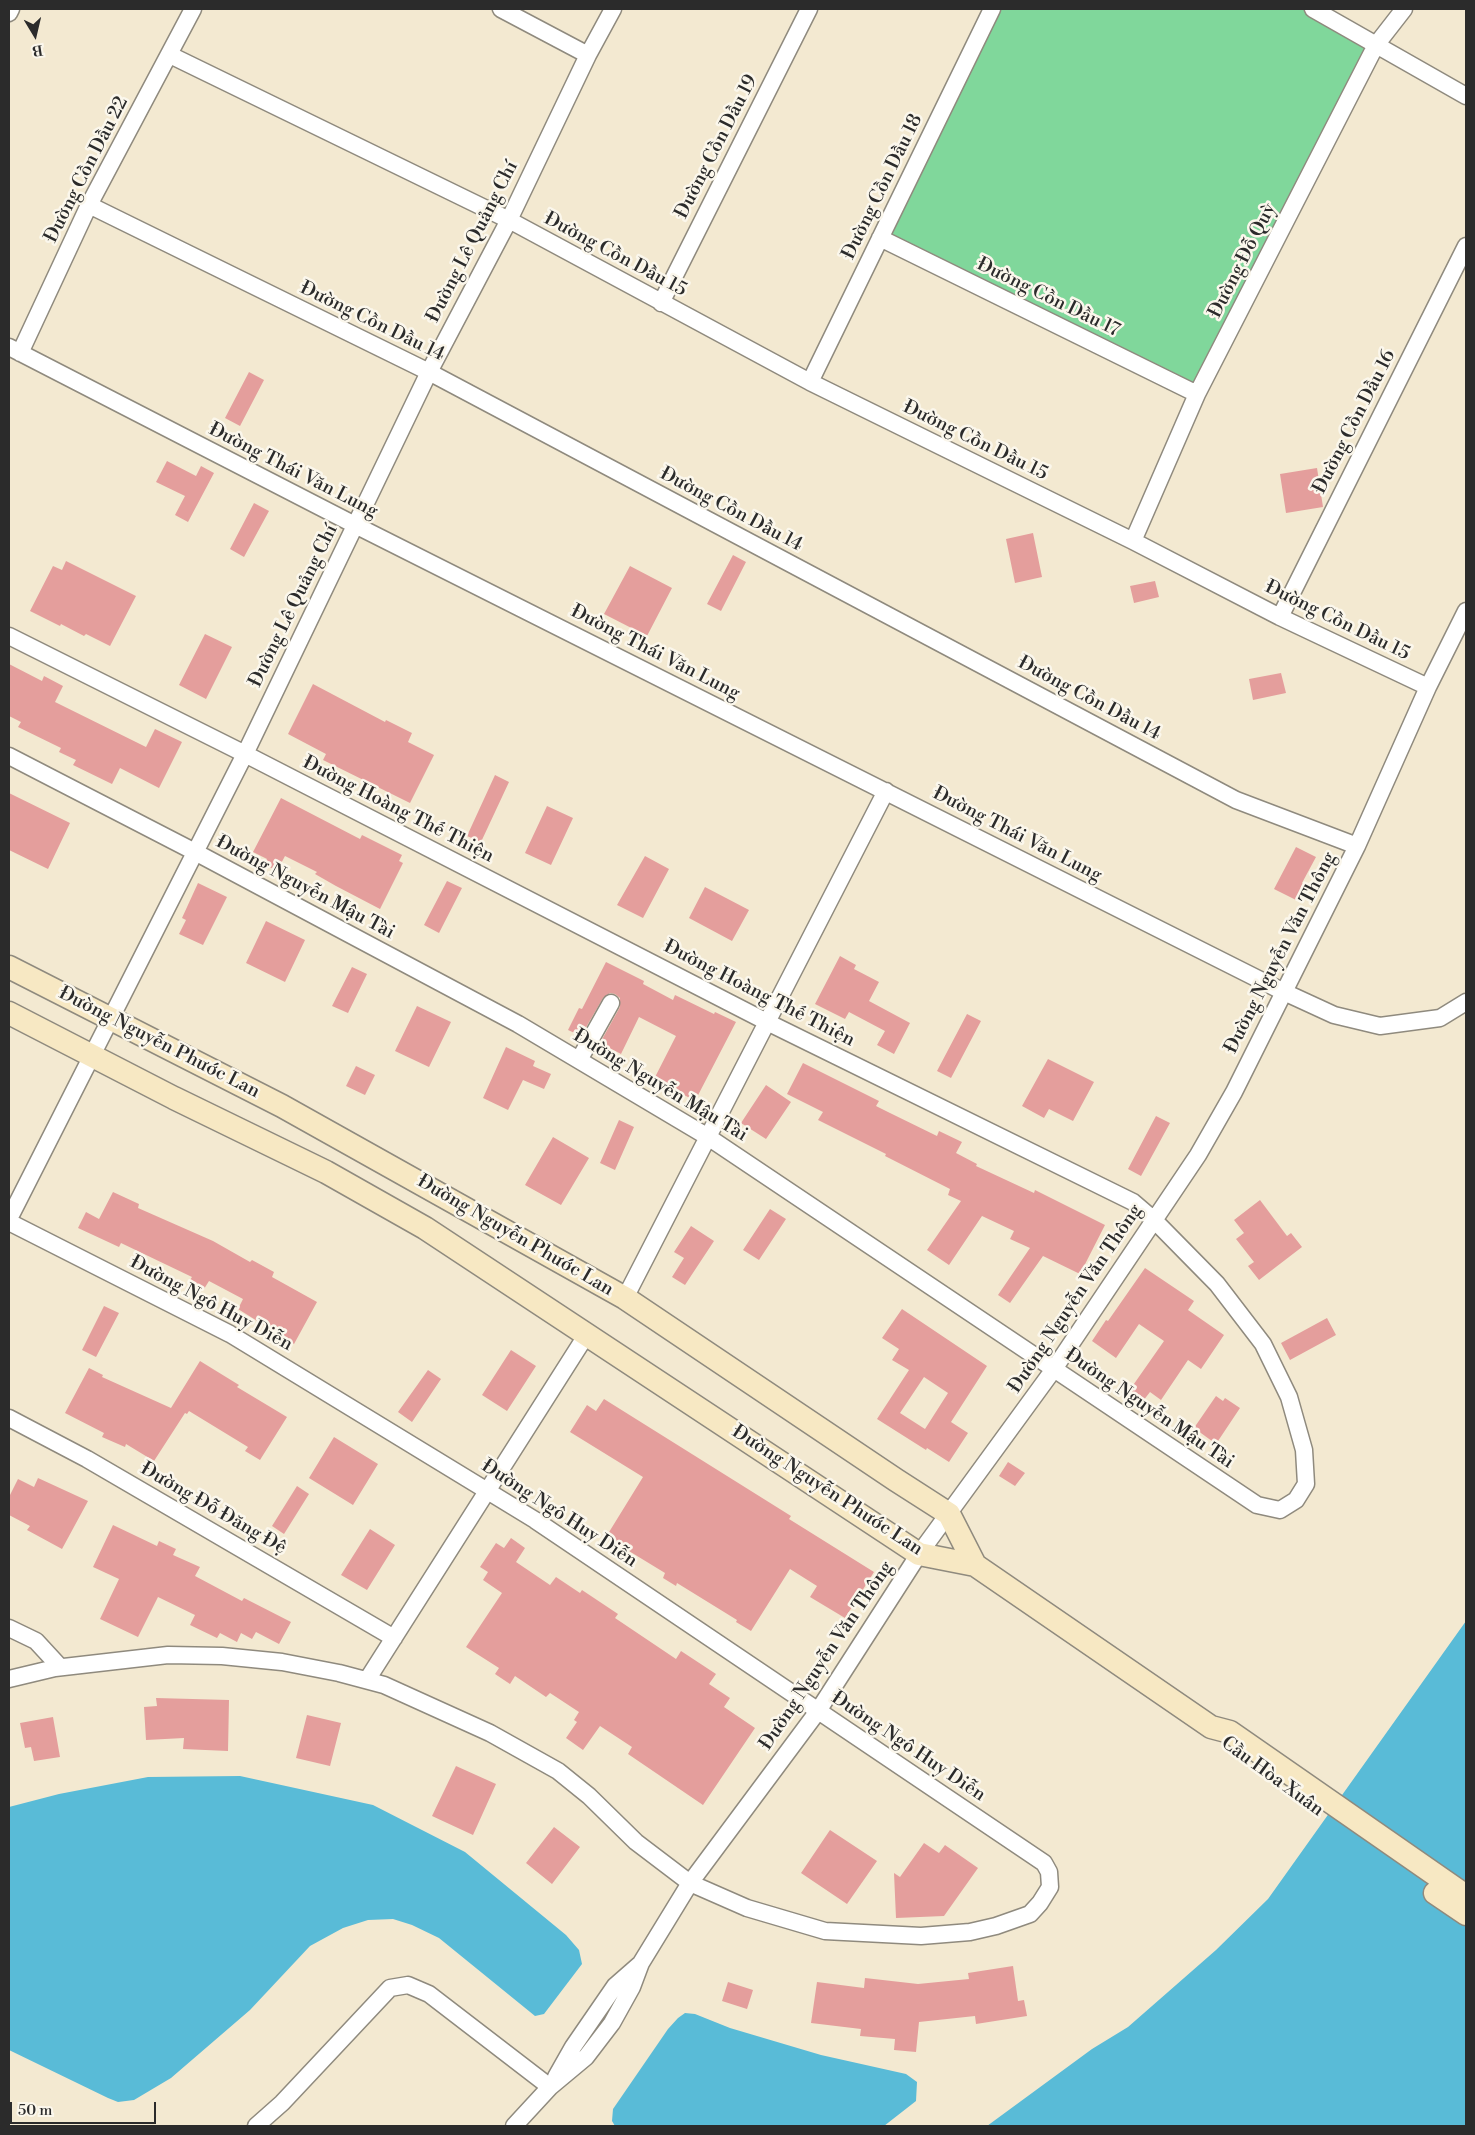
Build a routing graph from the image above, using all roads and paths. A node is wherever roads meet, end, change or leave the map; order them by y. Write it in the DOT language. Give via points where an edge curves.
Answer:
graph roads {
  1 [pos="11,9"];
  2 [pos="193,9"];
  3 [pos="501,9"];
  4 [pos="613,9"];
  5 [pos="809,9"];
  6 [pos="992,9"];
  7 [pos="1312,9"];
  8 [pos="1404,9"];
  9 [pos="9,13"];
  10 [pos="1376,46"];
  11 [pos="170,55"];
  12 [pos="588,55"];
  13 [pos="1466,96"];
  14 [pos="89,204"];
  15 [pos="509,220"];
  16 [pos="880,238"];
  17 [pos="1466,246"];
  18 [pos="661,303"];
  19 [pos="14,350"];
  20 [pos="429,372"];
  21 [pos="810,382"];
  22 [pos="1198,394"];
  23 [pos="355,525"];
  24 [pos="1133,541"];
  25 [pos="1466,611"];
  26 [pos="1280,617"];
  27 [pos="9,636"];
  28 [pos="1428,686"];
  29 [pos="245,754"];
  30 [pos="9,756"];
  31 [pos="886,791"];
  32 [pos="1357,846"];
  33 [pos="195,852"];
  34 [pos="9,967"];
  35 [pos="1284,992"];
  36 [pos="1466,1002"];
  37 [pos="611,1003"];
  38 [pos="9,1013"];
  39 [pos="110,1018"];
  40 [pos="767,1022"];
  41 [pos="91,1056"];
  42 [pos="579,1060"];
  43 [pos="708,1137"];
  44 [pos="9,1220"];
  45 [pos="1154,1220"];
  46 [pos="625,1298"];
  47 [pos="587,1334"];
  48 [pos="1054,1369"];
  49 [pos="9,1418"];
  50 [pos="487,1490"];
  51 [pos="1257,1505"];
  52 [pos="949,1514"];
  53 [pos="919,1554"];
  54 [pos="975,1565"];
  55 [pos="9,1628"];
  56 [pos="394,1638"];
  57 [pos="60,1667"];
  58 [pos="9,1679"];
  59 [pos="367,1680"];
  60 [pos="818,1712"];
  61 [pos="1211,1727"];
  62 [pos="690,1883"];
  63 [pos="1466,1896"];
  64 [pos="1466,1914"];
  65 [pos="641,1963"];
  66 [pos="550,2087"];
  67 [pos="256,2126"];
  68 [pos="514,2126"];
  1 -- 9 [label="street"];
  2 -- 11 [label="street, Đường Cồn Dầu 22"];
  3 -- 12 [label="street"];
  4 -- 12 [label="street, Đường Lê Quảng Chí"];
  5 -- 18 [label="street, Đường Cồn Dầu 19"];
  6 -- 16 [label="street, Đường Cồn Dầu 18"];
  7 -- 10 [label="street"];
  8 -- 10 [label="street, Đường Đỗ Quỳ"];
  10 -- 13 [label="street"];
  10 -- 22 [label="street, Đường Đỗ Quỳ"];
  11 -- 14 [label="street, Đường Cồn Dầu 22"];
  11 -- 15 [label="street, Đường Cồn Dầu 15"];
  12 -- 15 [label="street, Đường Lê Quảng Chí"];
  14 -- 19 [label="street, Đường Cồn Dầu 22"];
  14 -- 20 [label="street, Đường Cồn Dầu 14"];
  15 -- 18 [label="street, Đường Cồn Dầu 15"];
  15 -- 20 [label="street, Đường Lê Quảng Chí"];
  16 -- 21 [label="street, Đường Cồn Dầu 18"];
  16 -- 22 [label="street, Đường Cồn Dầu 17"];
  17 -- 26 [label="street, Đường Cồn Dầu 16"];
  18 -- 21 [label="street, Đường Cồn Dầu 15"];
  19 -- 23 [label="street, Đường Thái Văn Lung"];
  20 -- 23 [label="street, Đường Lê Quảng Chí"];
  20 -- 32 [label="street, Đường Cồn Dầu 14" via="1236,800"];
  21 -- 24 [label="street, Đường Cồn Dầu 15"];
  22 -- 24 [label="street, Đường Đỗ Quỳ"];
  23 -- 29 [label="street, Đường Lê Quảng Chí"];
  23 -- 31 [label="street, Đường Thái Văn Lung"];
  24 -- 26 [label="street, Đường Cồn Dầu 15"];
  25 -- 28 [label="street, Đường Nguyễn Văn Thông"];
  26 -- 28 [label="street, Đường Cồn Dầu 15"];
  27 -- 29 [label="street, Đường Hoàng Thế Thiện"];
  28 -- 32 [label="street, Đường Nguyễn Văn Thông"];
  29 -- 33 [label="street, Đường Lê Quảng Chí"];
  29 -- 40 [label="street, Đường Hoàng Thế Thiện"];
  30 -- 33 [label="street, Đường Nguyễn Mậu Tài"];
  31 -- 35 [label="street, Đường Thái Văn Lung"];
  31 -- 40 [label="street"];
  32 -- 35 [label="street, Đường Nguyễn Văn Thông"];
  33 -- 39 [label="street, Đường Lê Quảng Chí"];
  33 -- 42 [label="street, Đường Nguyễn Mậu Tài" via="518,1024"];
  34 -- 39 [label="main road, Đường Nguyễn Phước Lan"];
  35 -- 36 [label="street, Đường Thái Văn Lung" via="1334,1015 1380,1026 1440,1018"];
  35 -- 45 [label="street, Đường Nguyễn Văn Thông" via="1234,1092 1198,1155"];
  37 -- 42 [label="street"];
  38 -- 41 [label="main road, Đường Nguyễn Phước Lan"];
  39 -- 41 [label="street, Đường Lê Quảng Chí"];
  39 -- 46 [label="main road, Đường Nguyễn Phước Lan" via="357,1146"];
  40 -- 43 [label="street"];
  40 -- 45 [label="street, Đường Hoàng Thế Thiện" via="1133,1202"];
  41 -- 44 [label="street, Đường Lê Quảng Chí"];
  41 -- 47 [label="main road, Đường Nguyễn Phước Lan" via="326,1172 425,1228"];
  42 -- 43 [label="street, Đường Nguyễn Mậu Tài"];
  43 -- 46 [label="street"];
  43 -- 48 [label="street, Đường Nguyễn Mậu Tài"];
  44 -- 50 [label="street, Đường Ngô Huy Diễn" via="230,1334"];
  45 -- 48 [label="street, Đường Nguyễn Văn Thông"];
  45 -- 51 [label="street, Đường Hoàng Thế Thiện" via="1217,1284 1263,1344 1289,1397 1304,1450 1306,1484 1296,1500 1280,1510"];
  46 -- 52 [label="main road, Đường Nguyễn Phước Lan"];
  47 -- 50 [label="street"];
  47 -- 53 [label="main road, Đường Nguyễn Phước Lan"];
  48 -- 51 [label="street, Đường Nguyễn Mậu Tài"];
  48 -- 52 [label="street, Đường Nguyễn Văn Thông"];
  49 -- 56 [label="street, Đường Đỗ Đăng Đệ" via="87,1459"];
  50 -- 56 [label="street"];
  50 -- 60 [label="street, Đường Ngô Huy Diễn"];
  52 -- 53 [label="street, Đường Nguyễn Văn Thông"];
  52 -- 54 [label="main road, Đường Nguyễn Phước Lan"];
  53 -- 54 [label="main road, Đường Nguyễn Phước Lan"];
  53 -- 60 [label="street, Đường Nguyễn Văn Thông"];
  54 -- 61 [label="main road, Đường Nguyễn Phước Lan"];
  55 -- 57 [label="street" via="36,1641"];
  56 -- 59 [label="street"];
  57 -- 58 [label="street"];
  57 -- 59 [label="street" via="168,1655 222,1656 282,1662"];
  59 -- 62 [label="street" via="456,1716 558,1771 636,1842"];
  60 -- 62 [label="street, Đường Nguyễn Văn Thông"];
  60 -- 62 [label="street, Đường Ngô Huy Diễn" via="1044,1863 1050,1886 1040,1903 1030,1914 970,1932 921,1936 825,1931 747,1908"];
  61 -- 63 [label="main road, Cầu Hòa Xuân" via="1230,1732"];
  61 -- 64 [label="main road, Cầu Hòa Xuân" via="1221,1744"];
  62 -- 65 [label="street, Đường Nguyễn Văn Thông"];
  65 -- 66 [label="street, Đường Nguyễn Văn Thông" via="615,1986"];
  65 -- 66 [label="street, Đường Nguyễn Văn Thông" via="612,2023 586,2057"];
  66 -- 67 [label="street" via="429,1994 408,1985 390,1988 282,2103"];
  66 -- 68 [label="street"];
}
